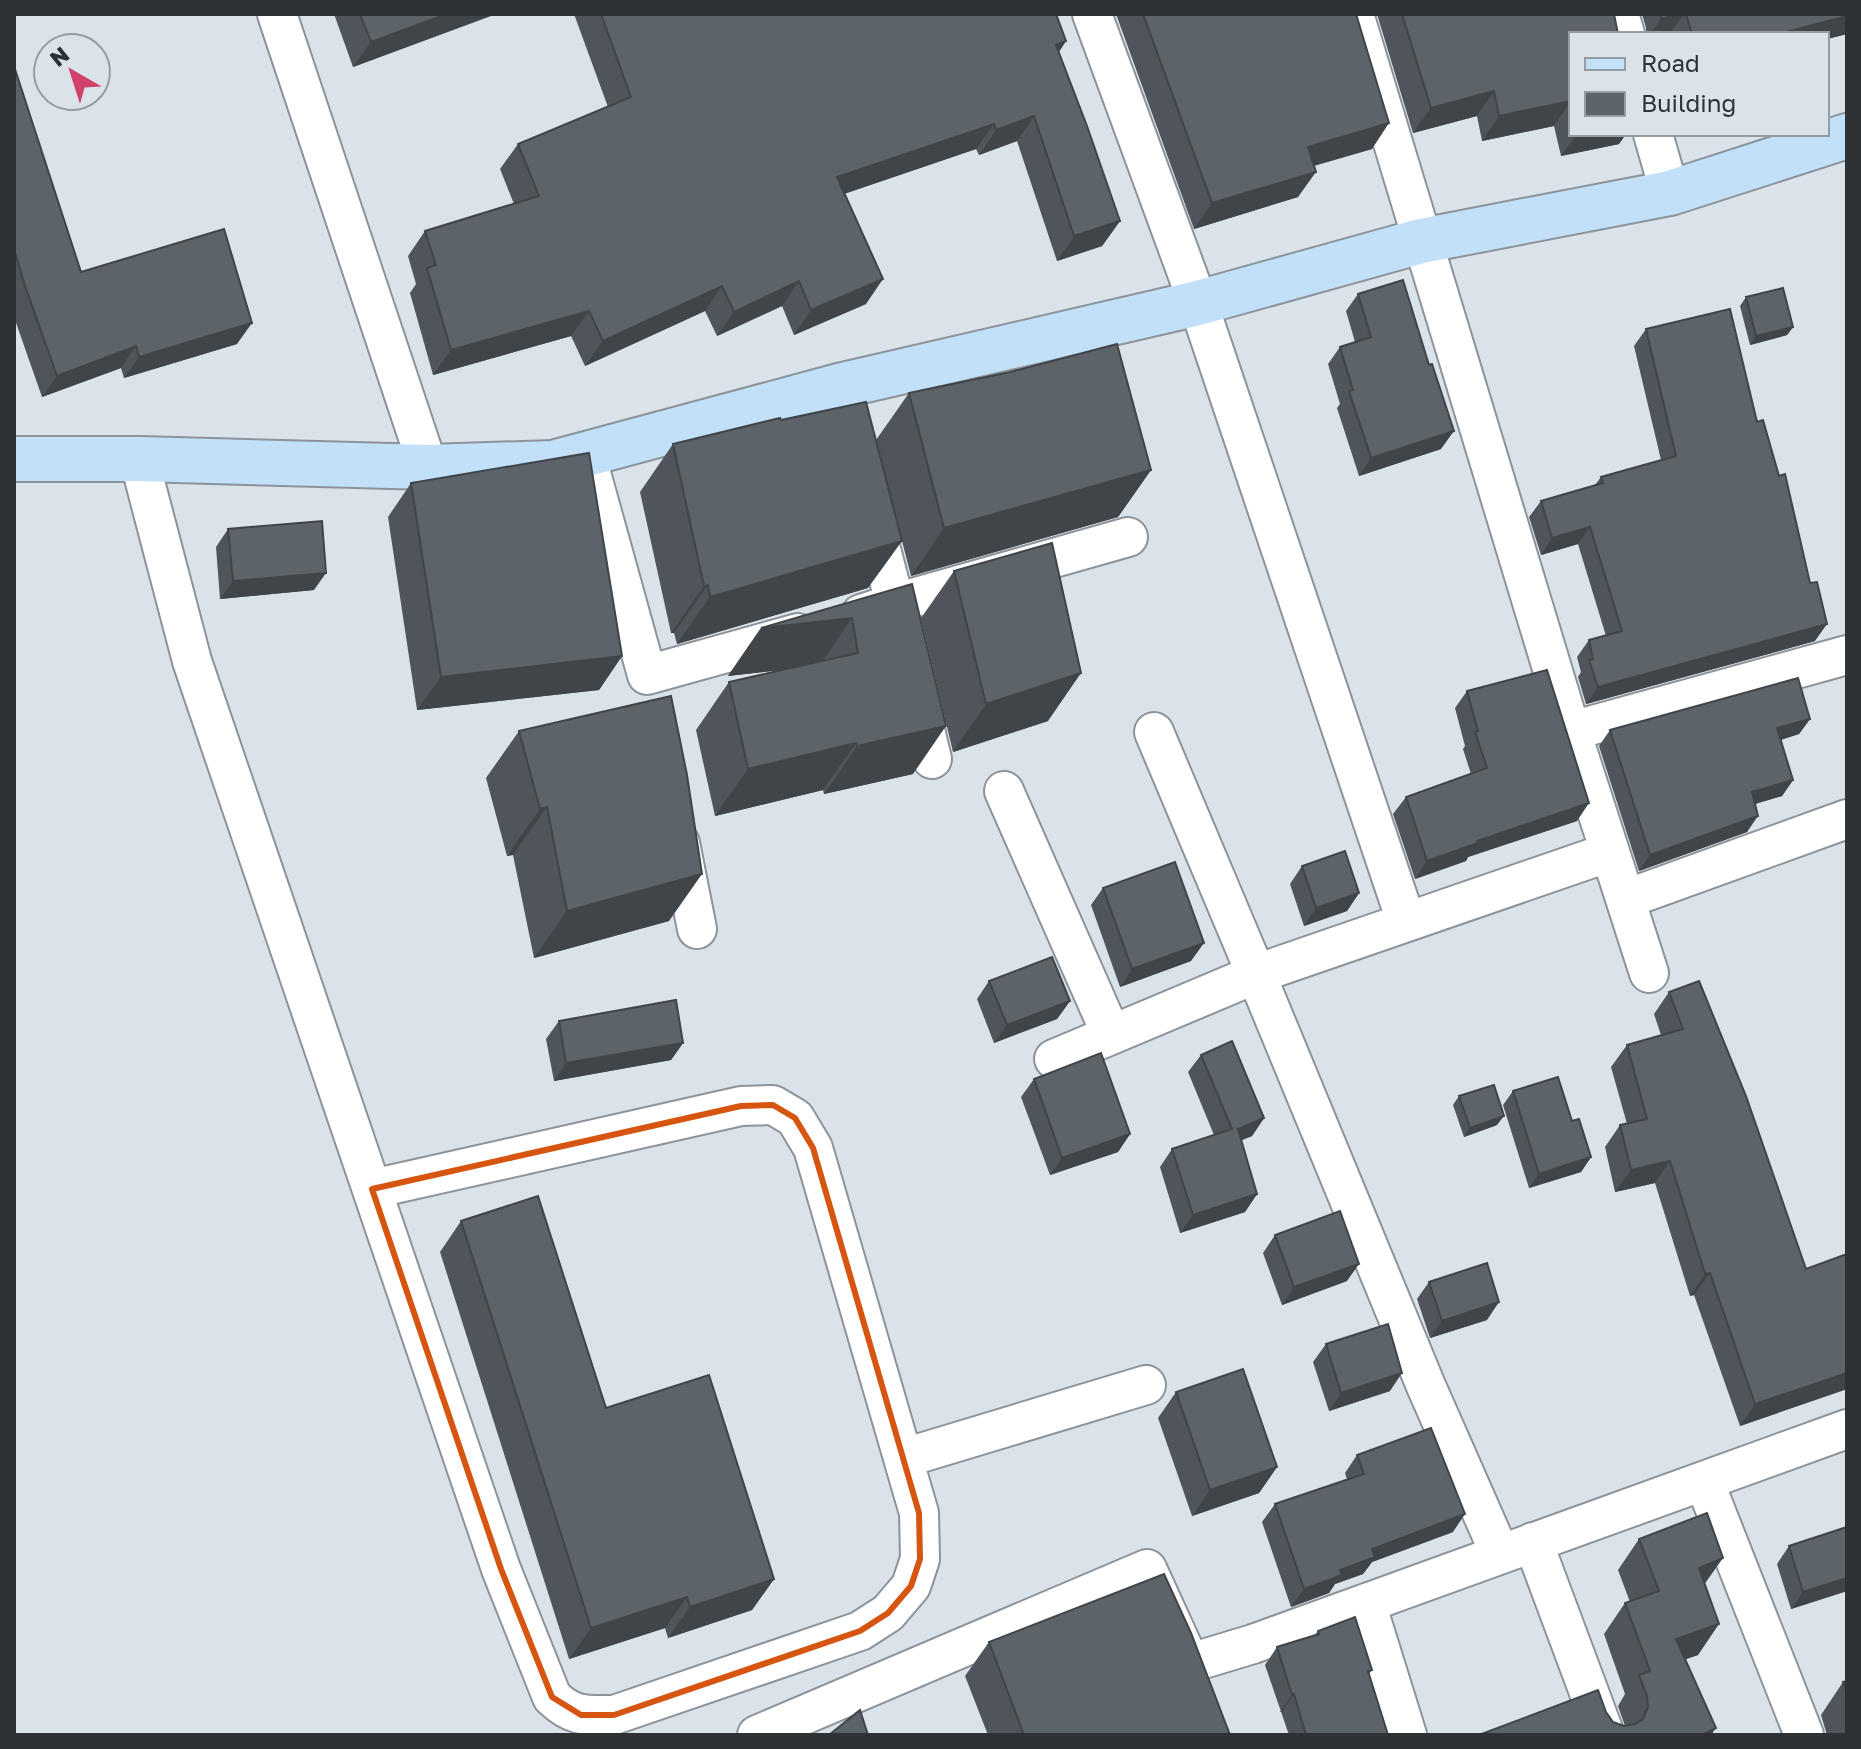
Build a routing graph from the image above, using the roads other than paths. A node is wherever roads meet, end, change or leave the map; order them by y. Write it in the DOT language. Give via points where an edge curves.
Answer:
graph roads {
  1 [pos="277,14"];
  2 [pos="1092,14"];
  3 [pos="1354,14"];
  4 [pos="1654,136"];
  5 [pos="1847,136"];
  6 [pos="1670,193"];
  7 [pos="1421,241"];
  8 [pos="1198,303"];
  9 [pos="586,455"];
  10 [pos="14,459"];
  11 [pos="139,459"];
  12 [pos="428,467"];
  13 [pos="865,487"];
  14 [pos="1128,537"];
  15 [pos="895,603"];
  16 [pos="1847,655"];
  17 [pos="1571,731"];
  18 [pos="1154,732"];
  19 [pos="932,759"];
  20 [pos="1004,791"];
  21 [pos="673,810"];
  22 [pos="1847,819"];
  23 [pos="1610,852"];
  24 [pos="1626,899"];
  25 [pos="1406,921"];
  26 [pos="697,929"];
  27 [pos="1649,973"];
  28 [pos="1256,974"];
  29 [pos="1111,1034"];
  30 [pos="1054,1059"];
  31 [pos="372,1189"];
  32 [pos="1146,1385"];
  33 [pos="1847,1429"];
  34 [pos="904,1458"];
  35 [pos="1704,1481"];
  36 [pos="1517,1548"];
  37 [pos="1366,1603"];
  38 [pos="846,1697"];
  39 [pos="757,1735"];
  40 [pos="860,1735"];
  41 [pos="1407,1735"];
  42 [pos="1605,1735"];
  43 [pos="1804,1735"];
  1 -- 12 [label="street"];
  2 -- 8 [label="street"];
  3 -- 7 [label="street"];
  4 -- 6 [label="street"];
  5 -- 6 [label="street"];
  6 -- 7 [label="street"];
  7 -- 8 [label="street"];
  7 -- 17 [label="street"];
  8 -- 9 [label="street" via="842,400"];
  8 -- 25 [label="street"];
  9 -- 12 [label="street" via="553,463"];
  9 -- 15 [label="street" via="650,690 757,645"];
  10 -- 11 [label="street"];
  11 -- 12 [label="street"];
  11 -- 31 [label="street" via="192,661"];
  13 -- 15 [label="street"];
  14 -- 15 [label="street"];
  15 -- 19 [label="street"];
  16 -- 17 [label="street"];
  17 -- 23 [label="street"];
  18 -- 28 [label="street"];
  20 -- 29 [label="street"];
  21 -- 26 [label="street"];
  22 -- 24 [label="street"];
  23 -- 24 [label="street"];
  23 -- 25 [label="street"];
  24 -- 27 [label="street"];
  25 -- 28 [label="street"];
  28 -- 29 [label="street"];
  28 -- 36 [label="street" via="1426,1386"];
  29 -- 30 [label="street"];
  31 -- 34 [label="street" via="741,1106 773,1105 795,1118 813,1148"];
  31 -- 34 [label="street" via="501,1569 552,1697 565,1709 581,1715 614,1715 860,1631 888,1613 911,1586 920,1559 919,1513"];
  32 -- 34 [label="street"];
  33 -- 35 [label="street"];
  35 -- 36 [label="street"];
  35 -- 43 [label="street"];
  36 -- 37 [label="street"];
  36 -- 42 [label="street"];
  37 -- 38 [label="street" via="1253,1644 1196,1677 1147,1569"];
  37 -- 41 [label="street"];
  38 -- 39 [label="street"];
  38 -- 40 [label="street"];
}
